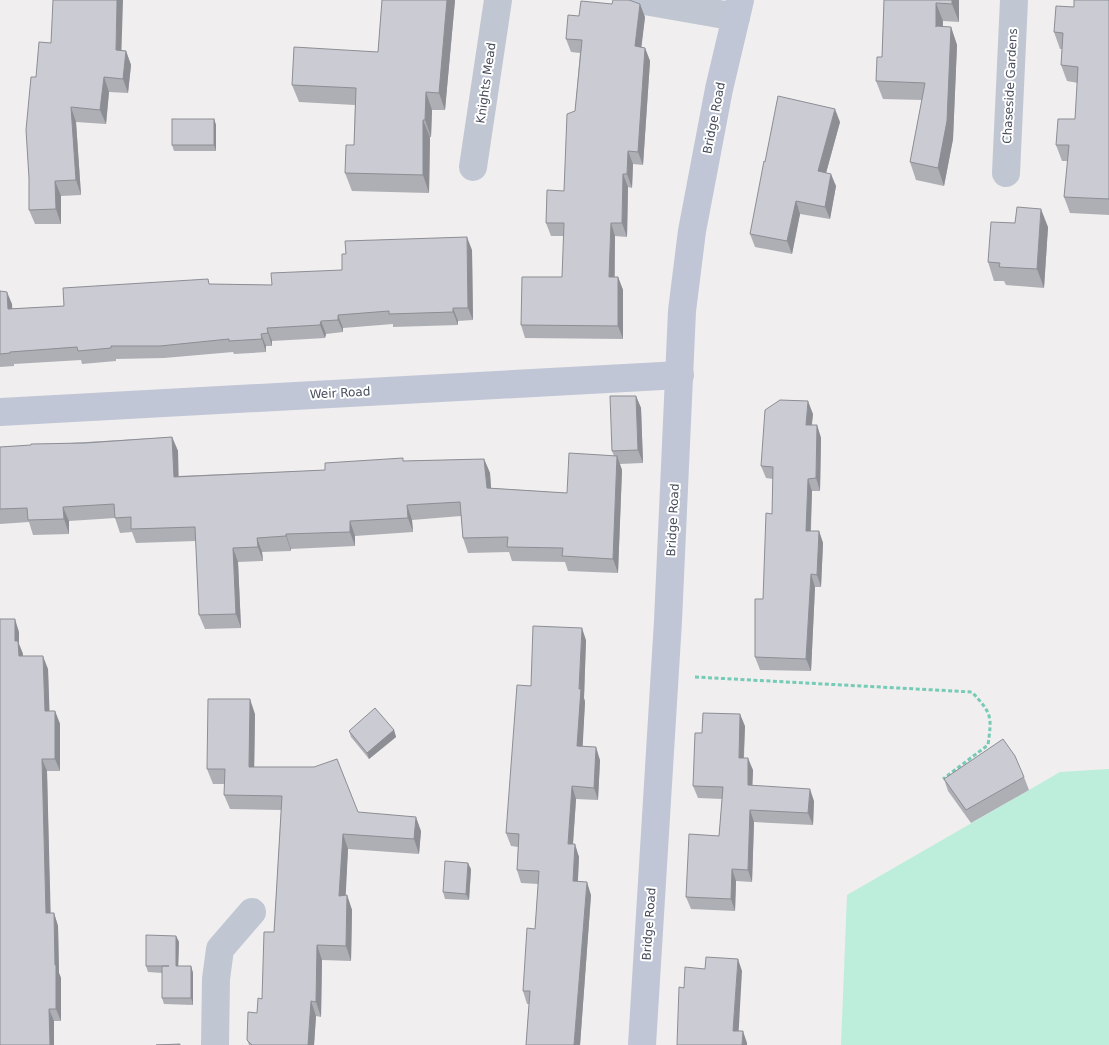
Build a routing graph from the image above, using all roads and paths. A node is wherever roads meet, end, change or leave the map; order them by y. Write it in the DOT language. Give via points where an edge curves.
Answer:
graph roads {
  1 [pos="498,0"];
  2 [pos="639,0"];
  3 [pos="1014,0"];
  4 [pos="738,9"];
  5 [pos="473,167"];
  6 [pos="1006,173"];
  7 [pos="680,375"];
  8 [pos="0,412"];
  9 [pos="664,675"];
  10 [pos="943,779"];
  11 [pos="252,912"];
  12 [pos="215,1045"];
  13 [pos="642,1045"];
  1 -- 5 [label="street, Knights Mead"];
  2 -- 4 [label="street"];
  3 -- 6 [label="street, Chaseside Gardens"];
  4 -- 7 [label="main road, Bridge Road" via="692,230 682,311"];
  7 -- 8 [label="main road, Weir Road"];
  7 -- 9 [label="main road, Bridge Road"];
  9 -- 10 [label="path" via="972,692 988,710 988,745"];
  9 -- 13 [label="main road, Bridge Road"];
  11 -- 12 [label="street" via="220,949"];
}
